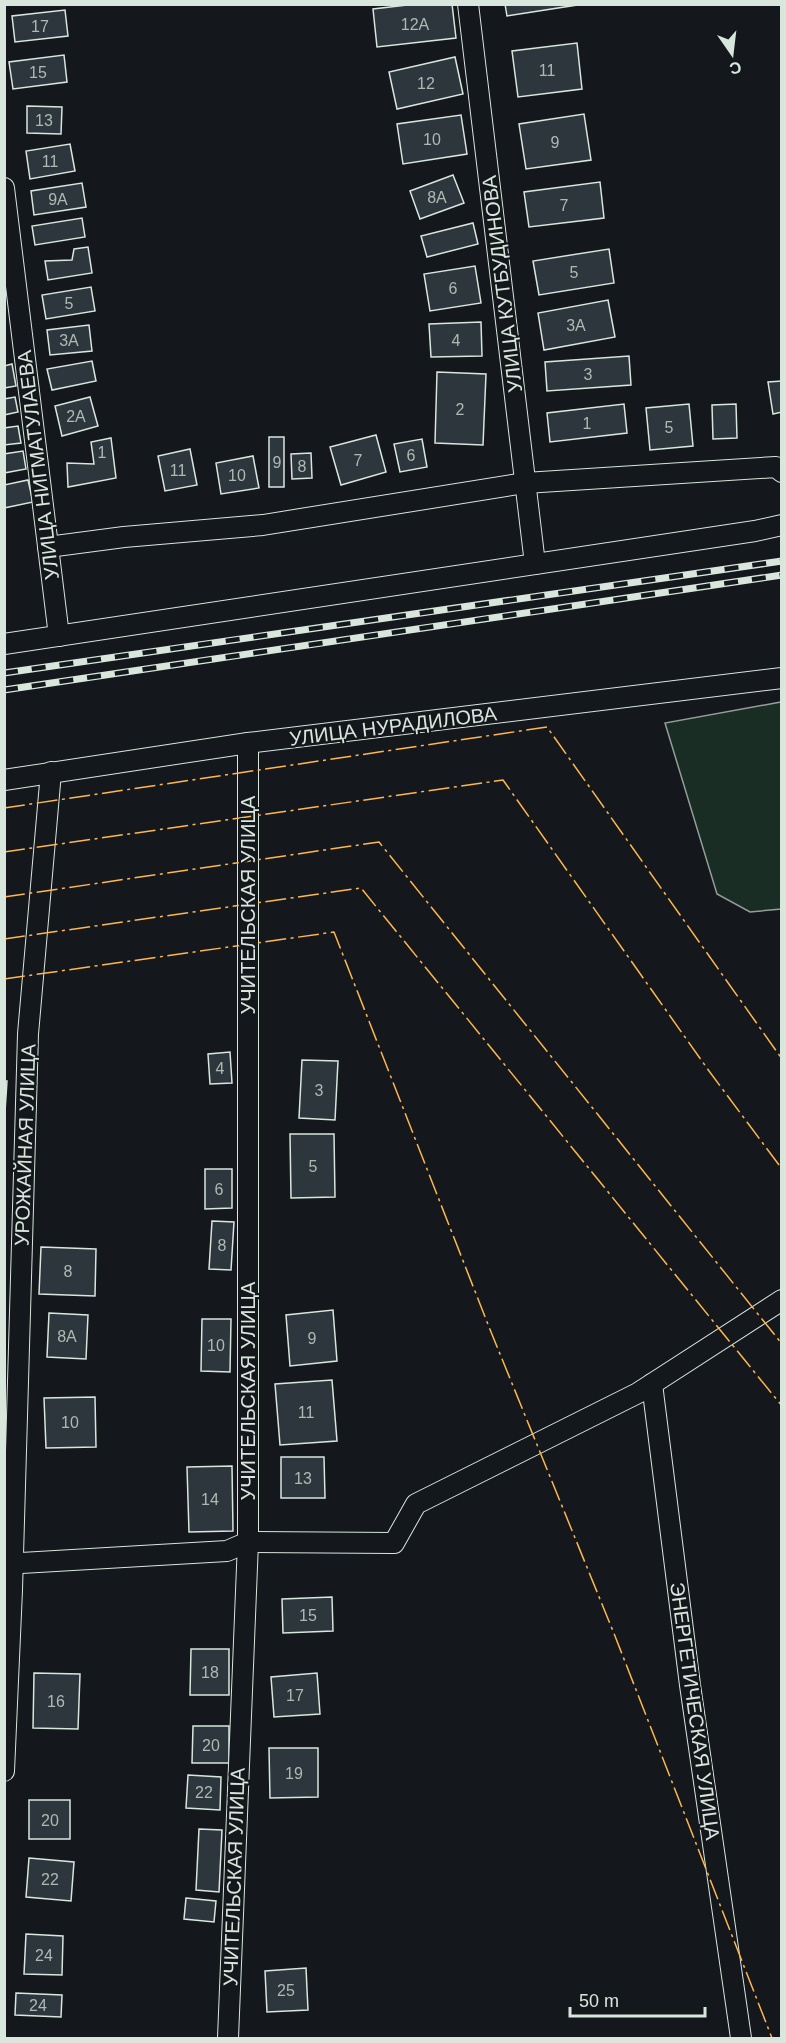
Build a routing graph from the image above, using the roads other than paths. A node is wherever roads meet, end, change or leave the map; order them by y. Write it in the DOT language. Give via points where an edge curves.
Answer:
graph roads {
  1 [pos="468,4"];
  2 [pos="4,188"];
  3 [pos="782,472"];
  4 [pos="525,483"];
  5 [pos="782,525"];
  6 [pos="48,547"];
  7 [pos="535,564"];
  8 [pos="59,636"];
  9 [pos="4,644"];
  10 [pos="782,678"];
  11 [pos="248,743"];
  12 [pos="51,772"];
  13 [pos="4,780"];
  14 [pos="782,1300"];
  15 [pos="652,1384"];
  16 [pos="248,1542"];
  17 [pos="9,1564"];
  18 [pos="4,1771"];
  19 [pos="228,2038"];
  20 [pos="741,2038"];
  1 -- 4 [label="street, УЛИЦА КУТБУДИНОВА"];
  2 -- 6 [label="street, УЛИЦА НИГМАТУЛАЕВА"];
  3 -- 4 [label="street" via="776,467"];
  4 -- 6 [label="street" via="264,525"];
  4 -- 7 [label="street, УЛИЦА КУТБУДИНОВА"];
  5 -- 7 [label="street"];
  6 -- 8 [label="street, УЛИЦА НИГМАТУЛАЕВА"];
  7 -- 8 [label="street"];
  8 -- 9 [label="street"];
  10 -- 11 [label="street, УЛИЦА НУРАДИЛОВА"];
  11 -- 12 [label="street, УЛИЦА НУРАДИЛОВА"];
  11 -- 16 [label="street, УЧИТЕЛЬСКАЯ УЛИЦА"];
  12 -- 13 [label="street, УЛИЦА НУРАДИЛОВА"];
  12 -- 17 [label="street, УРОЖАЙНАЯ УЛИЦА" via="28,1034"];
  14 -- 15 [label="street"];
  15 -- 16 [label="street" via="416,1504 394,1543"];
  15 -- 20 [label="street, ЭНЕРГЕТИЧЕСКАЯ УЛИЦА"];
  16 -- 17 [label="street" via="227,1551"];
  16 -- 19 [label="street, УЧИТЕЛЬСКАЯ УЛИЦА"];
  17 -- 18 [label="street, УРОЖАЙНАЯ УЛИЦА"];
}
